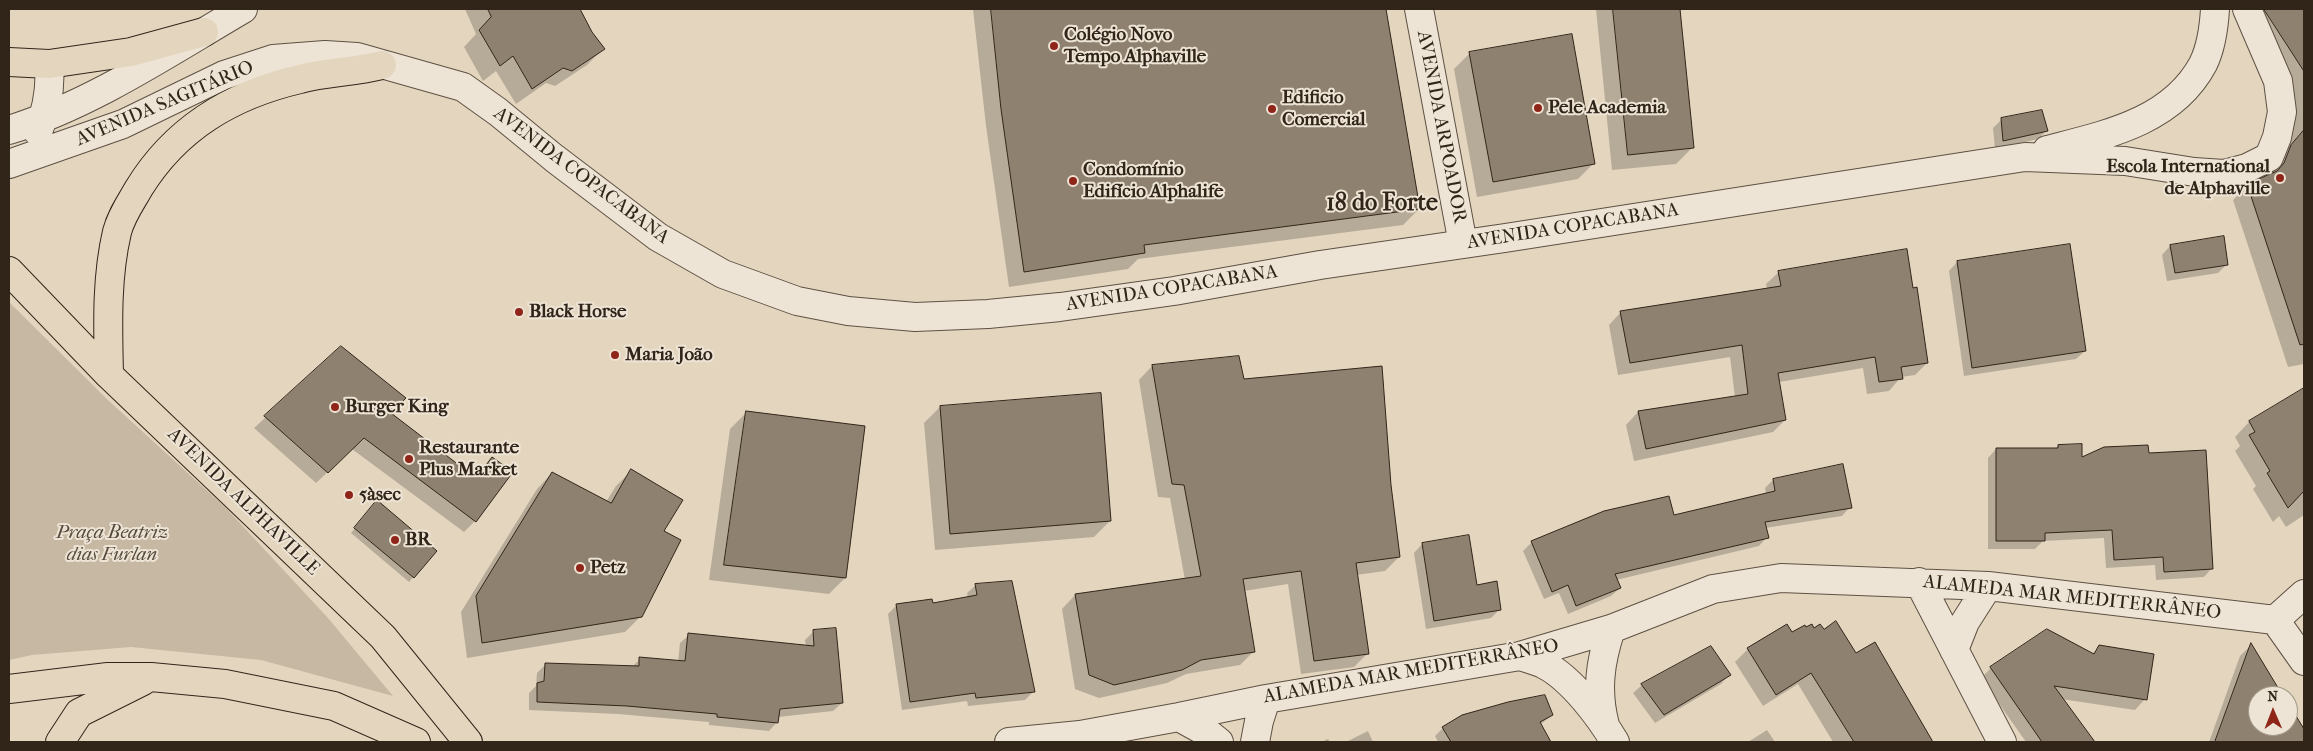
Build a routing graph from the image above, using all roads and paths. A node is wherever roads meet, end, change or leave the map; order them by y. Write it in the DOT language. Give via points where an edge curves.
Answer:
graph roads {
  1 [pos="243,9"];
  2 [pos="1418,9"];
  3 [pos="2215,9"];
  4 [pos="2247,9"];
  5 [pos="204,32"];
  6 [pos="9,62"];
  7 [pos="49,64"];
  8 [pos="382,65"];
  9 [pos="43,119"];
  10 [pos="9,130"];
  11 [pos="2024,157"];
  12 [pos="18,161"];
  13 [pos="1463,244"];
  14 [pos="9,270"];
  15 [pos="109,375"];
  16 [pos="1919,582"];
  17 [pos="1988,586"];
  18 [pos="2304,594"];
  19 [pos="2275,620"];
  20 [pos="1611,629"];
  21 [pos="1954,650"];
  22 [pos="1520,656"];
  23 [pos="2304,661"];
  24 [pos="151,677"];
  25 [pos="9,689"];
  26 [pos="1266,698"];
  27 [pos="1179,717"];
  28 [pos="1610,733"];
  29 [pos="1076,738"];
  30 [pos="60,742"];
  31 [pos="416,742"];
  32 [pos="468,742"];
  33 [pos="1009,742"];
  34 [pos="1220,742"];
  35 [pos="1255,742"];
  36 [pos="2002,742"];
  1 -- 5 [label="street, AVENIDA SAGITÁRIO"];
  2 -- 13 [label="street, AVENIDA ARPOADOR"];
  3 -- 11 [label="street, AVENIDA COPACABANA" via="2203,64 2184,90 2152,116 2118,131"];
  4 -- 11 [label="street, AVENIDA COPACABANA" via="2278,81 2282,112 2269,157 2247,168 2224,174 2125,161"];
  5 -- 7 [label="main road" via="131,52"];
  5 -- 9 [label="street, AVENIDA SAGITÁRIO" via="80,103"];
  6 -- 7 [label="main road"];
  7 -- 9 [label="street" via="50,87"];
  8 -- 12 [label="street, AVENIDA SAGITÁRIO" via="357,57 325,55 274,59 224,75 123,124"];
  8 -- 13 [label="street, AVENIDA COPACABANA" via="462,87 658,237 723,274 797,301 848,311 915,317 1060,307"];
  8 -- 15 [label="main road" via="358,72 300,78 222,106 179,137 152,167 127,208 118,231 108,300"];
  9 -- 10 [label="street, AVENIDA SAGITÁRIO"];
  9 -- 12 [label="street"];
  11 -- 13 [label="street, AVENIDA COPACABANA"];
  14 -- 15 [label="main road, AVENIDA ALPHAVILLE"];
  15 -- 32 [label="main road, AVENIDA ALPHAVILLE" via="382,637"];
  16 -- 17 [label="street, ALAMEDA MAR MEDITERRÂNEO"];
  16 -- 20 [label="street, ALAMEDA MAR MEDITERRÂNEO" via="1781,578 1713,589"];
  16 -- 21 [label="street"];
  17 -- 19 [label="street, ALAMEDA MAR MEDITERRÂNEO"];
  17 -- 21 [label="street" via="1965,622"];
  18 -- 19 [label="street"];
  19 -- 23 [label="street"];
  20 -- 22 [label="street, ALAMEDA MAR MEDITERRÂNEO"];
  20 -- 28 [label="street" via="1603,652 1599,690"];
  21 -- 36 [label="street"];
  22 -- 26 [label="street, ALAMEDA MAR MEDITERRÂNEO"];
  22 -- 28 [label="street" via="1545,665 1560,676"];
  24 -- 25 [label="main road" via="100,678"];
  24 -- 30 [label="main road" via="79,713"];
  24 -- 31 [label="main road" via="225,684 334,706"];
  26 -- 27 [label="street, ALAMEDA MAR MEDITERRÂNEO"];
  26 -- 35 [label="street"];
  27 -- 29 [label="street, ALAMEDA MAR MEDITERRÂNEO"];
  27 -- 34 [label="street"];
  29 -- 33 [label="street, ALAMEDA MAR MEDITERRÂNEO"];
}
